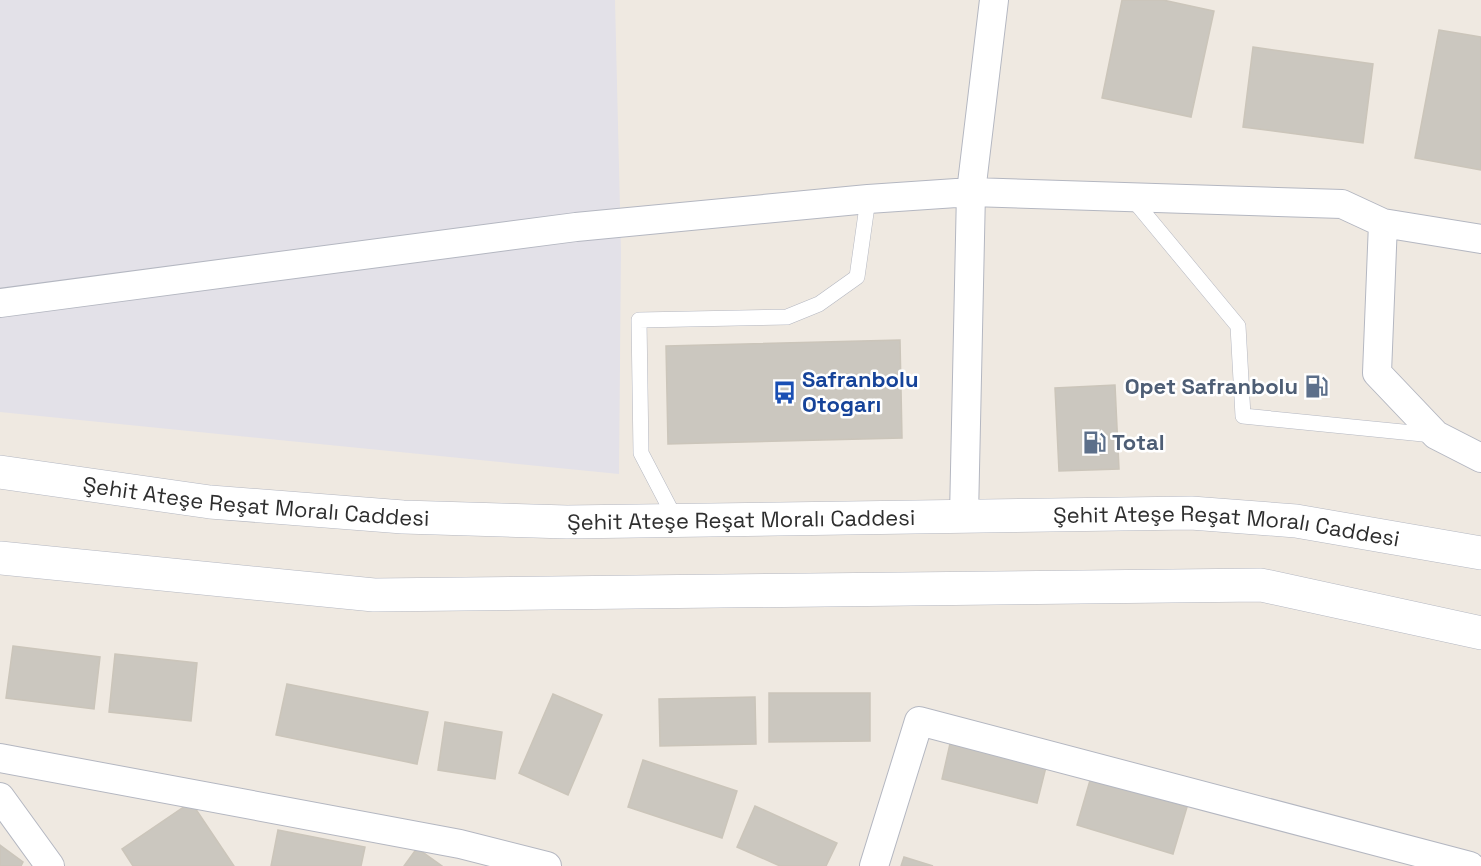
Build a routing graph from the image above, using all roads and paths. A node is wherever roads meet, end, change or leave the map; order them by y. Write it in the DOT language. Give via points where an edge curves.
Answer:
graph roads {
  1 [pos="994,0"];
  2 [pos="971,192"];
  3 [pos="1131,197"];
  4 [pos="868,199"];
  5 [pos="1383,223"];
  6 [pos="1481,239"];
  7 [pos="0,303"];
  8 [pos="1436,435"];
  9 [pos="1481,459"];
  10 [pos="0,472"];
  11 [pos="964,516"];
  12 [pos="676,520"];
  13 [pos="1481,553"];
  14 [pos="0,558"];
  15 [pos="1481,633"];
  16 [pos="0,758"];
  17 [pos="0,797"];
  18 [pos="467,855"];
  19 [pos="1473,865"];
  20 [pos="50,866"];
  21 [pos="547,866"];
  22 [pos="874,866"];
  1 -- 2 [label="street"];
  2 -- 3 [label="street"];
  2 -- 4 [label="street"];
  2 -- 11 [label="street"];
  3 -- 5 [label="street" via="1342,204"];
  3 -- 8 [label="lane" via="1238,326 1243,416"];
  4 -- 7 [label="street" via="576,227"];
  4 -- 12 [label="lane" via="858,277 819,304 787,317 639,320 641,453"];
  5 -- 6 [label="street"];
  5 -- 8 [label="street" via="1377,373"];
  8 -- 9 [label="street"];
  10 -- 12 [label="main road, Şehit Ateşe Reşat Moralı Caddesi" via="210,502 403,517 567,522"];
  11 -- 12 [label="main road, Şehit Ateşe Reşat Moralı Caddesi"];
  11 -- 13 [label="main road, Şehit Ateşe Reşat Moralı Caddesi" via="1191,513 1296,521"];
  14 -- 15 [label="main road" via="374,595 1261,585"];
  16 -- 18 [label="street"];
  17 -- 20 [label="street"];
  18 -- 21 [label="street"];
  19 -- 22 [label="street" via="919,721"];
}
